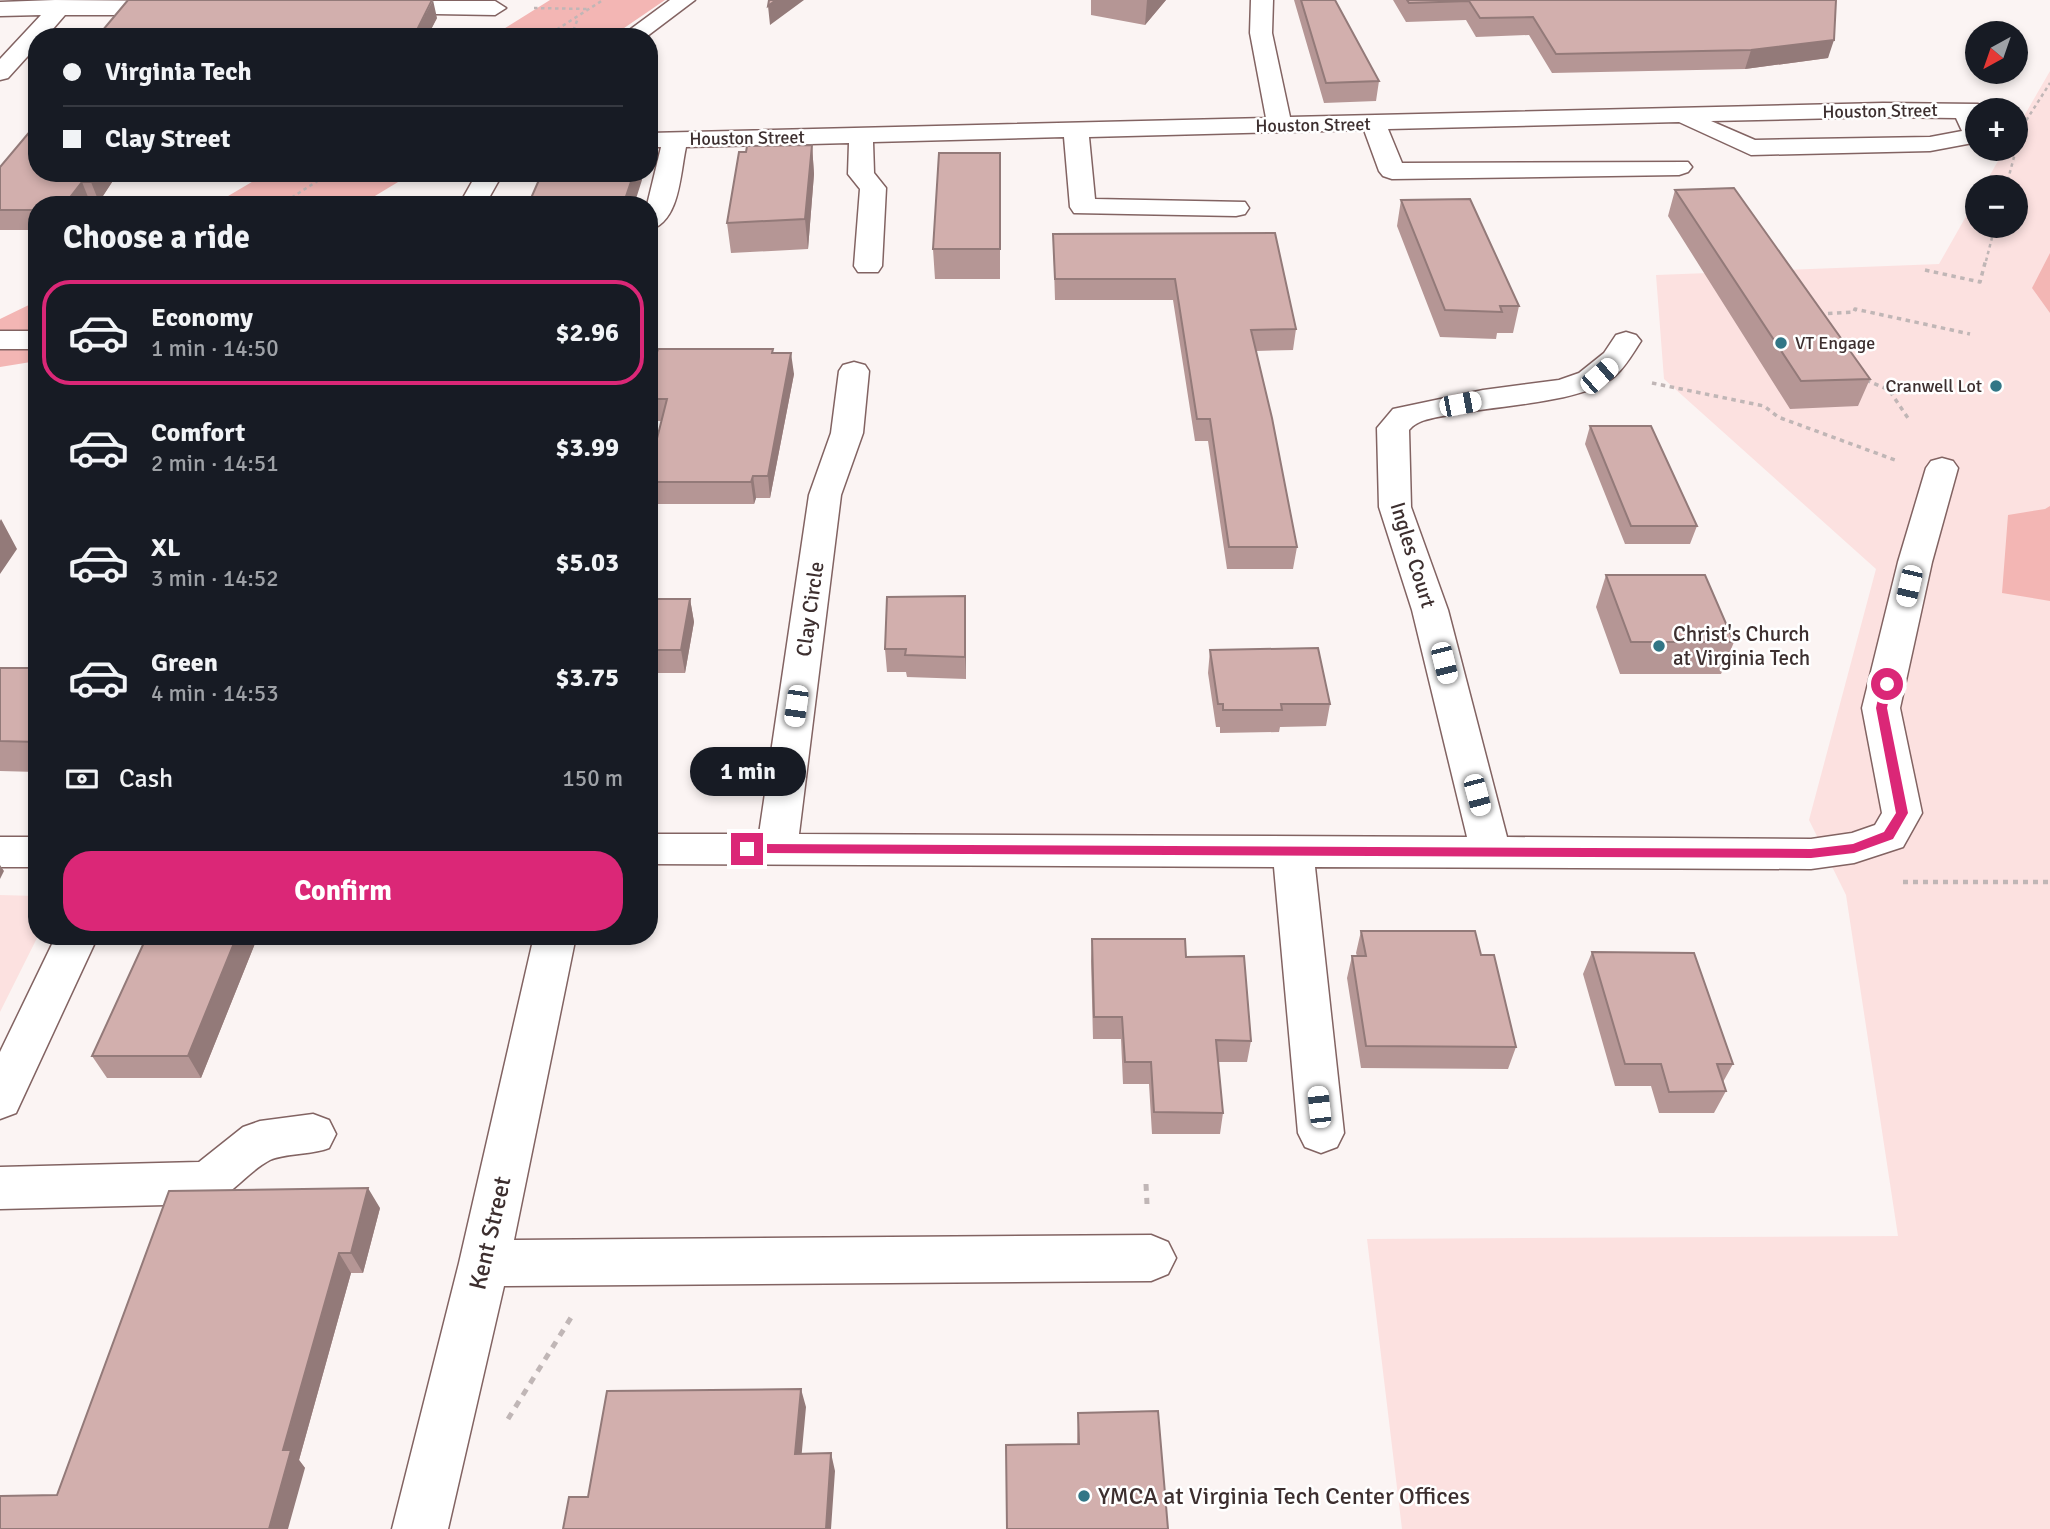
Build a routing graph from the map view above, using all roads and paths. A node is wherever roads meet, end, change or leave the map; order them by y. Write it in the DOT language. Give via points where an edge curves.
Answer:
graph roads {
  1 [pos="603,0"];
  2 [pos="684,0"];
  3 [pos="1262,0"];
  4 [pos="63,4"];
  5 [pos="194,8"];
  6 [pos="358,8"];
  7 [pos="495,8"];
  8 [pos="0,9"];
  9 [pos="589,9"];
  10 [pos="578,16"];
  11 [pos="41,28"];
  12 [pos="559,28"];
  13 [pos="575,28"];
  14 [pos="644,28"];
  15 [pos="28,42"];
  16 [pos="0,73"];
  17 [pos="2050,82"];
  18 [pos="1965,111"];
  19 [pos="1682,117"];
  20 [pos="2029,117"];
  21 [pos="1374,124"];
  22 [pos="1280,126"];
  23 [pos="1076,131"];
  24 [pos="861,136"];
  25 [pos="1965,137"];
  26 [pos="662,140"];
  27 [pos="1679,167"];
  28 [pos="2009,175"];
  29 [pos="316,182"];
  30 [pos="294,196"];
  31 [pos="658,202"];
  32 [pos="1236,208"];
  33 [pos="1992,238"];
  34 [pos="868,266"];
  35 [pos="1925,270"];
  36 [pos="1816,314"];
  37 [pos="1970,334"];
  38 [pos="0,340"];
  39 [pos="28,340"];
  40 [pos="1626,341"];
  41 [pos="854,371"];
  42 [pos="1865,380"];
  43 [pos="1668,385"];
  44 [pos="1908,418"];
  45 [pos="1898,461"];
  46 [pos="1942,468"];
  47 [pos="658,849"];
  48 [pos="777,849"];
  49 [pos="1293,851"];
  50 [pos="0,852"];
  51 [pos="28,852"];
  52 [pos="1492,852"];
  53 [pos="1902,882"];
  54 [pos="2050,885"];
  55 [pos="73,945"];
  56 [pos="553,945"];
  57 [pos="0,1099"];
  58 [pos="1321,1133"];
  59 [pos="313,1134"];
  60 [pos="0,1188"];
  61 [pos="1151,1258"];
  62 [pos="606,1261"];
  63 [pos="484,1263"];
  64 [pos="504,1426"];
  65 [pos="421,1529"];
  1 -- 9 [label="path"];
  2 -- 14 [label="street"];
  3 -- 22 [label="street" via="1261,33"];
  4 -- 5 [label="street"];
  4 -- 8 [label="street"];
  4 -- 11 [label="street"];
  6 -- 7 [label="street"];
  7 -- 9 [label="path"];
  9 -- 10 [label="path"];
  10 -- 12 [label="path"];
  10 -- 13 [label="path"];
  15 -- 16 [label="street"];
  17 -- 20 [label="path"];
  18 -- 19 [label="street, Houston Street"];
  19 -- 21 [label="street, Houston Street"];
  19 -- 25 [label="street" via="1751,148 1917,145"];
  20 -- 28 [label="path"];
  21 -- 22 [label="street, Houston Street"];
  21 -- 27 [label="street" via="1392,171"];
  22 -- 23 [label="street, Houston Street"];
  23 -- 24 [label="street, Houston Street"];
  23 -- 32 [label="street" via="1083,207"];
  24 -- 26 [label="street, Houston Street"];
  24 -- 34 [label="street" via="861,174 873,188"];
  26 -- 31 [label="street"];
  29 -- 30 [label="path"];
  33 -- 35 [label="path" via="1980,282"];
  36 -- 37 [label="path" via="1855,309"];
  38 -- 39 [label="street"];
  40 -- 52 [label="street, Ingles Court" via="1617,360 1599,376 1559,391 1505,395 1415,413 1404,416 1393,428 1395,507 1430,610"];
  41 -- 48 [label="street, Clay Circle" via="847,433 825,495"];
  42 -- 44 [label="path" via="1889,390"];
  43 -- 45 [label="path" via="1764,406 1778,417"];
  46 -- 52 [label="street" via="1881,708 1902,813 1888,836 1854,848 1811,854"];
  47 -- 48 [label="street"];
  48 -- 49 [label="street"];
  49 -- 52 [label="street"];
  49 -- 58 [label="street"];
  50 -- 51 [label="street"];
  53 -- 54 [label="path"];
  55 -- 57 [label="street"];
  56 -- 63 [label="street, Kent Street"];
  59 -- 60 [label="street" via="260,1141 208,1183"];
  61 -- 62 [label="street"];
  62 -- 63 [label="street"];
  62 -- 64 [label="path"];
  63 -- 65 [label="street, Kent Street"];
}
